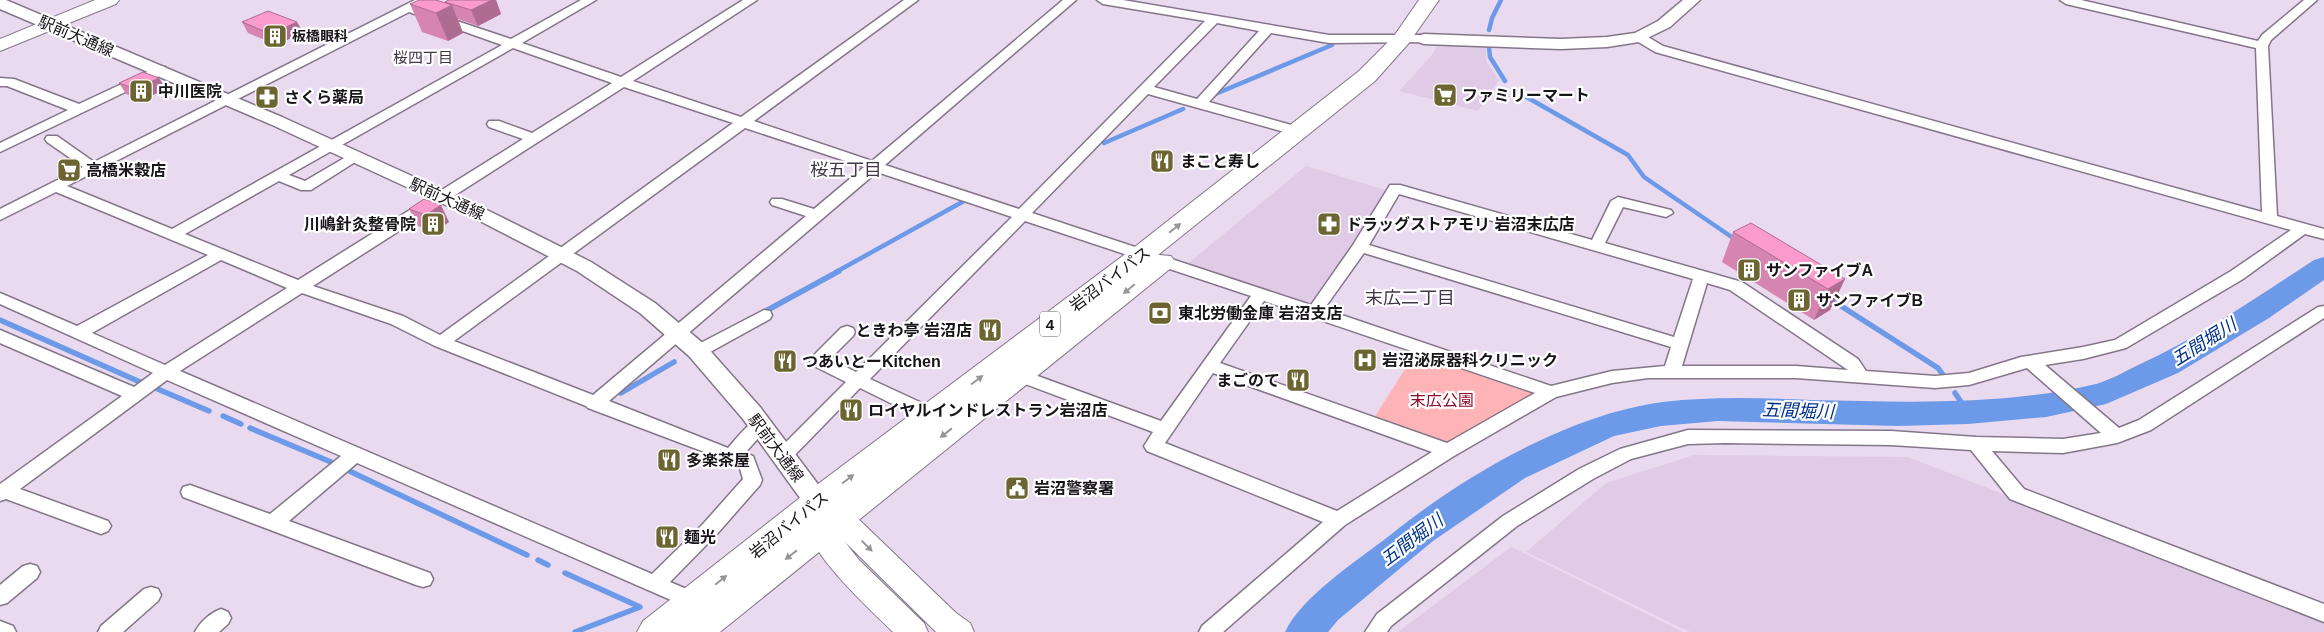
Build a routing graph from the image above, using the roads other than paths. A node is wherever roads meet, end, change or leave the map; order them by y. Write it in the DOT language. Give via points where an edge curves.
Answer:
graph roads {
  1 [pos="110,0"];
  2 [pos="424,0"];
  3 [pos="590,0"];
  4 [pos="751,0"];
  5 [pos="1070,0"];
  6 [pos="1103,0"];
  7 [pos="1429,0"];
  8 [pos="1449,0"];
  9 [pos="1692,0"];
  10 [pos="2066,0"];
  11 [pos="2311,0"];
  12 [pos="909,1"];
  13 [pos="0,3"];
  14 [pos="408,8"];
  15 [pos="1214,19"];
  16 [pos="50,25"];
  17 [pos="1268,28"];
  18 [pos="1639,37"];
  19 [pos="1413,40"];
  20 [pos="511,44"];
  21 [pos="0,46"];
  22 [pos="2262,46"];
  23 [pos="160,70"];
  24 [pos="622,81"];
  25 [pos="0,82"];
  26 [pos="1146,89"];
  27 [pos="228,99"];
  28 [pos="1200,104"];
  29 [pos="79,110"];
  30 [pos="744,122"];
  31 [pos="494,124"];
  32 [pos="1297,131"];
  33 [pos="0,133"];
  34 [pos="533,138"];
  35 [pos="52,139"];
  36 [pos="17,140"];
  37 [pos="332,146"];
  38 [pos="0,148"];
  39 [pos="356,157"];
  40 [pos="876,165"];
  41 [pos="94,168"];
  42 [pos="279,176"];
  43 [pos="56,187"];
  44 [pos="442,196"];
  45 [pos="777,202"];
  46 [pos="1666,212"];
  47 [pos="1023,214"];
  48 [pos="0,215"];
  49 [pos="816,215"];
  50 [pos="2270,218"];
  51 [pos="2313,231"];
  52 [pos="174,234"];
  53 [pos="1597,245"];
  54 [pos="1360,247"];
  55 [pos="221,254"];
  56 [pos="563,254"];
  57 [pos="1152,259"];
  58 [pos="1701,277"];
  59 [pos="300,287"];
  60 [pos="1261,293"];
  61 [pos="0,298"];
  62 [pos="1315,311"];
  63 [pos="2324,311"];
  64 [pos="764,315"];
  65 [pos="847,332"];
  66 [pos="78,333"];
  67 [pos="678,333"];
  68 [pos="0,336"];
  69 [pos="441,342"];
  70 [pos="1679,344"];
  71 [pos="697,352"];
  72 [pos="2035,365"];
  73 [pos="1210,366"];
  74 [pos="166,372"];
  75 [pos="1672,372"];
  76 [pos="1018,375"];
  77 [pos="1861,377"];
  78 [pos="858,379"];
  79 [pos="1551,392"];
  80 [pos="134,394"];
  81 [pos="594,404"];
  82 [pos="931,415"];
  83 [pos="761,425"];
  84 [pos="1165,429"];
  85 [pos="2114,433"];
  86 [pos="1976,444"];
  87 [pos="1448,451"];
  88 [pos="355,454"];
  89 [pos="731,456"];
  90 [pos="783,456"];
  91 [pos="5,486"];
  92 [pos="190,492"];
  93 [pos="826,517"];
  94 [pos="1338,520"];
  95 [pos="273,523"];
  96 [pos="101,526"];
  97 [pos="30,572"];
  98 [pos="423,579"];
  99 [pos="654,584"];
  100 [pos="151,595"];
  101 [pos="0,597"];
  102 [pos="694,601"];
  103 [pos="2324,613"];
  104 [pos="220,618"];
  105 [pos="0,630"];
  106 [pos="6,632"];
  107 [pos="108,632"];
  108 [pos="205,632"];
  109 [pos="655,632"];
  110 [pos="694,632"];
  111 [pos="913,632"];
  112 [pos="959,632"];
  113 [pos="1209,632"];
  114 [pos="1375,632"];
  1 -- 16 [label="main road"];
  2 -- 14 [label="street"];
  3 -- 20 [label="street"];
  4 -- 24 [label="street"];
  5 -- 40 [label="street"];
  6 -- 15 [label="street"];
  7 -- 19 [label="highway, 岩沼バイパス / 4"];
  8 -- 19 [label="highway, 岩沼バイパス / 4"];
  9 -- 18 [label="street" via="1664,24"];
  10 -- 22 [label="street"];
  11 -- 22 [label="street" via="2266,38"];
  12 -- 30 [label="street"];
  13 -- 16 [label="street, 駅前大通線"];
  14 -- 20 [label="street"];
  14 -- 27 [label="street"];
  15 -- 17 [label="street"];
  15 -- 26 [label="street"];
  16 -- 21 [label="main road"];
  16 -- 23 [label="street, 駅前大通線"];
  17 -- 19 [label="street" via="1329,39"];
  17 -- 28 [label="street"];
  18 -- 19 [label="street" via="1584,44"];
  18 -- 50 [label="street" via="1659,49"];
  19 -- 32 [label="highway, 岩沼バイパス / 4"];
  19 -- 57 [label="highway, 岩沼バイパス / 4" via="1404,62 1354,107"];
  20 -- 24 [label="street"];
  20 -- 37 [label="street"];
  22 -- 50 [label="street"];
  23 -- 27 [label="street, 駅前大通線"];
  23 -- 29 [label="street"];
  24 -- 30 [label="street"];
  24 -- 34 [label="street"];
  25 -- 29 [label="street" via="9,82"];
  26 -- 28 [label="street"];
  26 -- 47 [label="street"];
  27 -- 37 [label="street, 駅前大通線"];
  27 -- 41 [label="street"];
  28 -- 32 [label="street"];
  29 -- 36 [label="street"];
  30 -- 40 [label="street"];
  30 -- 56 [label="street"];
  31 -- 34 [label="street"];
  57 -- 32 [label="highway, 岩沼バイパス / 4, one-way"];
  33 -- 36 [label="street"];
  34 -- 44 [label="street"];
  35 -- 41 [label="street"];
  36 -- 38 [label="street"];
  37 -- 39 [label="street, 駅前大通線"];
  37 -- 42 [label="street"];
  39 -- 42 [label="street" via="306,187"];
  39 -- 44 [label="street, 駅前大通線"];
  40 -- 47 [label="street"];
  40 -- 49 [label="street"];
  41 -- 43 [label="street"];
  42 -- 52 [label="street"];
  43 -- 48 [label="street"];
  43 -- 52 [label="street"];
  44 -- 56 [label="street, 駅前大通線"];
  44 -- 59 [label="street"];
  45 -- 49 [label="street"];
  46 -- 53 [label="street" via="1618,201"];
  47 -- 57 [label="street"];
  47 -- 78 [label="street"];
  49 -- 67 [label="street"];
  50 -- 51 [label="street"];
  51 -- 72 [label="street" via="2120,344"];
  52 -- 55 [label="street"];
  53 -- 54 [label="street" via="1395,188"];
  53 -- 58 [label="street"];
  54 -- 62 [label="street"];
  54 -- 70 [label="street"];
  55 -- 59 [label="street"];
  55 -- 66 [label="street"];
  56 -- 67 [label="street, 駅前大通線" via="624,291"];
  56 -- 69 [label="street"];
  57 -- 60 [label="street"];
  57 -- 76 [label="highway, 岩沼バイパス / 4, one-way"];
  82 -- 57 [label="highway, 岩沼バイパス / 4, one-way"];
  58 -- 70 [label="street"];
  58 -- 77 [label="street" via="1736,286 1852,363"];
  59 -- 69 [label="street" via="397,320"];
  59 -- 74 [label="street"];
  60 -- 62 [label="street"];
  60 -- 73 [label="street"];
  61 -- 66 [label="street"];
  62 -- 79 [label="street"];
  63 -- 85 [label="street" via="2145,425"];
  64 -- 71 [label="street"];
  65 -- 78 [label="street" via="818,361"];
  66 -- 74 [label="street"];
  67 -- 71 [label="street, 駅前大通線"];
  67 -- 81 [label="street"];
  68 -- 80 [label="street"];
  69 -- 81 [label="street"];
  70 -- 75 [label="street"];
  71 -- 83 [label="street, 駅前大通線"];
  72 -- 77 [label="street" via="1944,381"];
  72 -- 85 [label="street"];
  73 -- 84 [label="street"];
  73 -- 87 [label="street"];
  74 -- 80 [label="street"];
  74 -- 88 [label="street"];
  75 -- 77 [label="street" via="1796,372"];
  75 -- 79 [label="street" via="1620,376"];
  76 -- 84 [label="street"];
  76 -- 93 [label="highway, 岩沼バイパス / 4, one-way"];
  78 -- 82 [label="street"];
  78 -- 90 [label="street"];
  79 -- 87 [label="street"];
  80 -- 91 [label="street"];
  81 -- 89 [label="street"];
  93 -- 82 [label="highway, 岩沼バイパス / 4, one-way"];
  83 -- 89 [label="street"];
  83 -- 90 [label="street, 駅前大通線"];
  84 -- 94 [label="street" via="1153,446"];
  85 -- 86 [label="street" via="2063,446"];
  86 -- 103 [label="street" via="2018,494"];
  86 -- 114 [label="street" via="1891,438 1725,436 1688,438 1626,454 1586,474 1510,521 1384,620"];
  87 -- 94 [label="street"];
  88 -- 95 [label="street"];
  88 -- 99 [label="street"];
  89 -- 99 [label="street" via="747,461 753,480 710,529"];
  90 -- 93 [label="street, 駅前大通線"];
  91 -- 96 [label="street"];
  92 -- 95 [label="street"];
  102 -- 93 [label="highway, 岩沼バイパス / 4, one-way"];
  93 -- 110 [label="highway, 岩沼バイパス / 4, one-way"];
  93 -- 111 [label="main road" via="849,568"];
  93 -- 112 [label="main road, one-way"];
  94 -- 113 [label="street"];
  95 -- 98 [label="street"];
  97 -- 101 [label="street"];
  99 -- 102 [label="street"];
  100 -- 107 [label="street"];
  102 -- 109 [label="highway, 岩沼バイパス / 4"];
  104 -- 108 [label="street"];
  105 -- 106 [label="street"];
}
